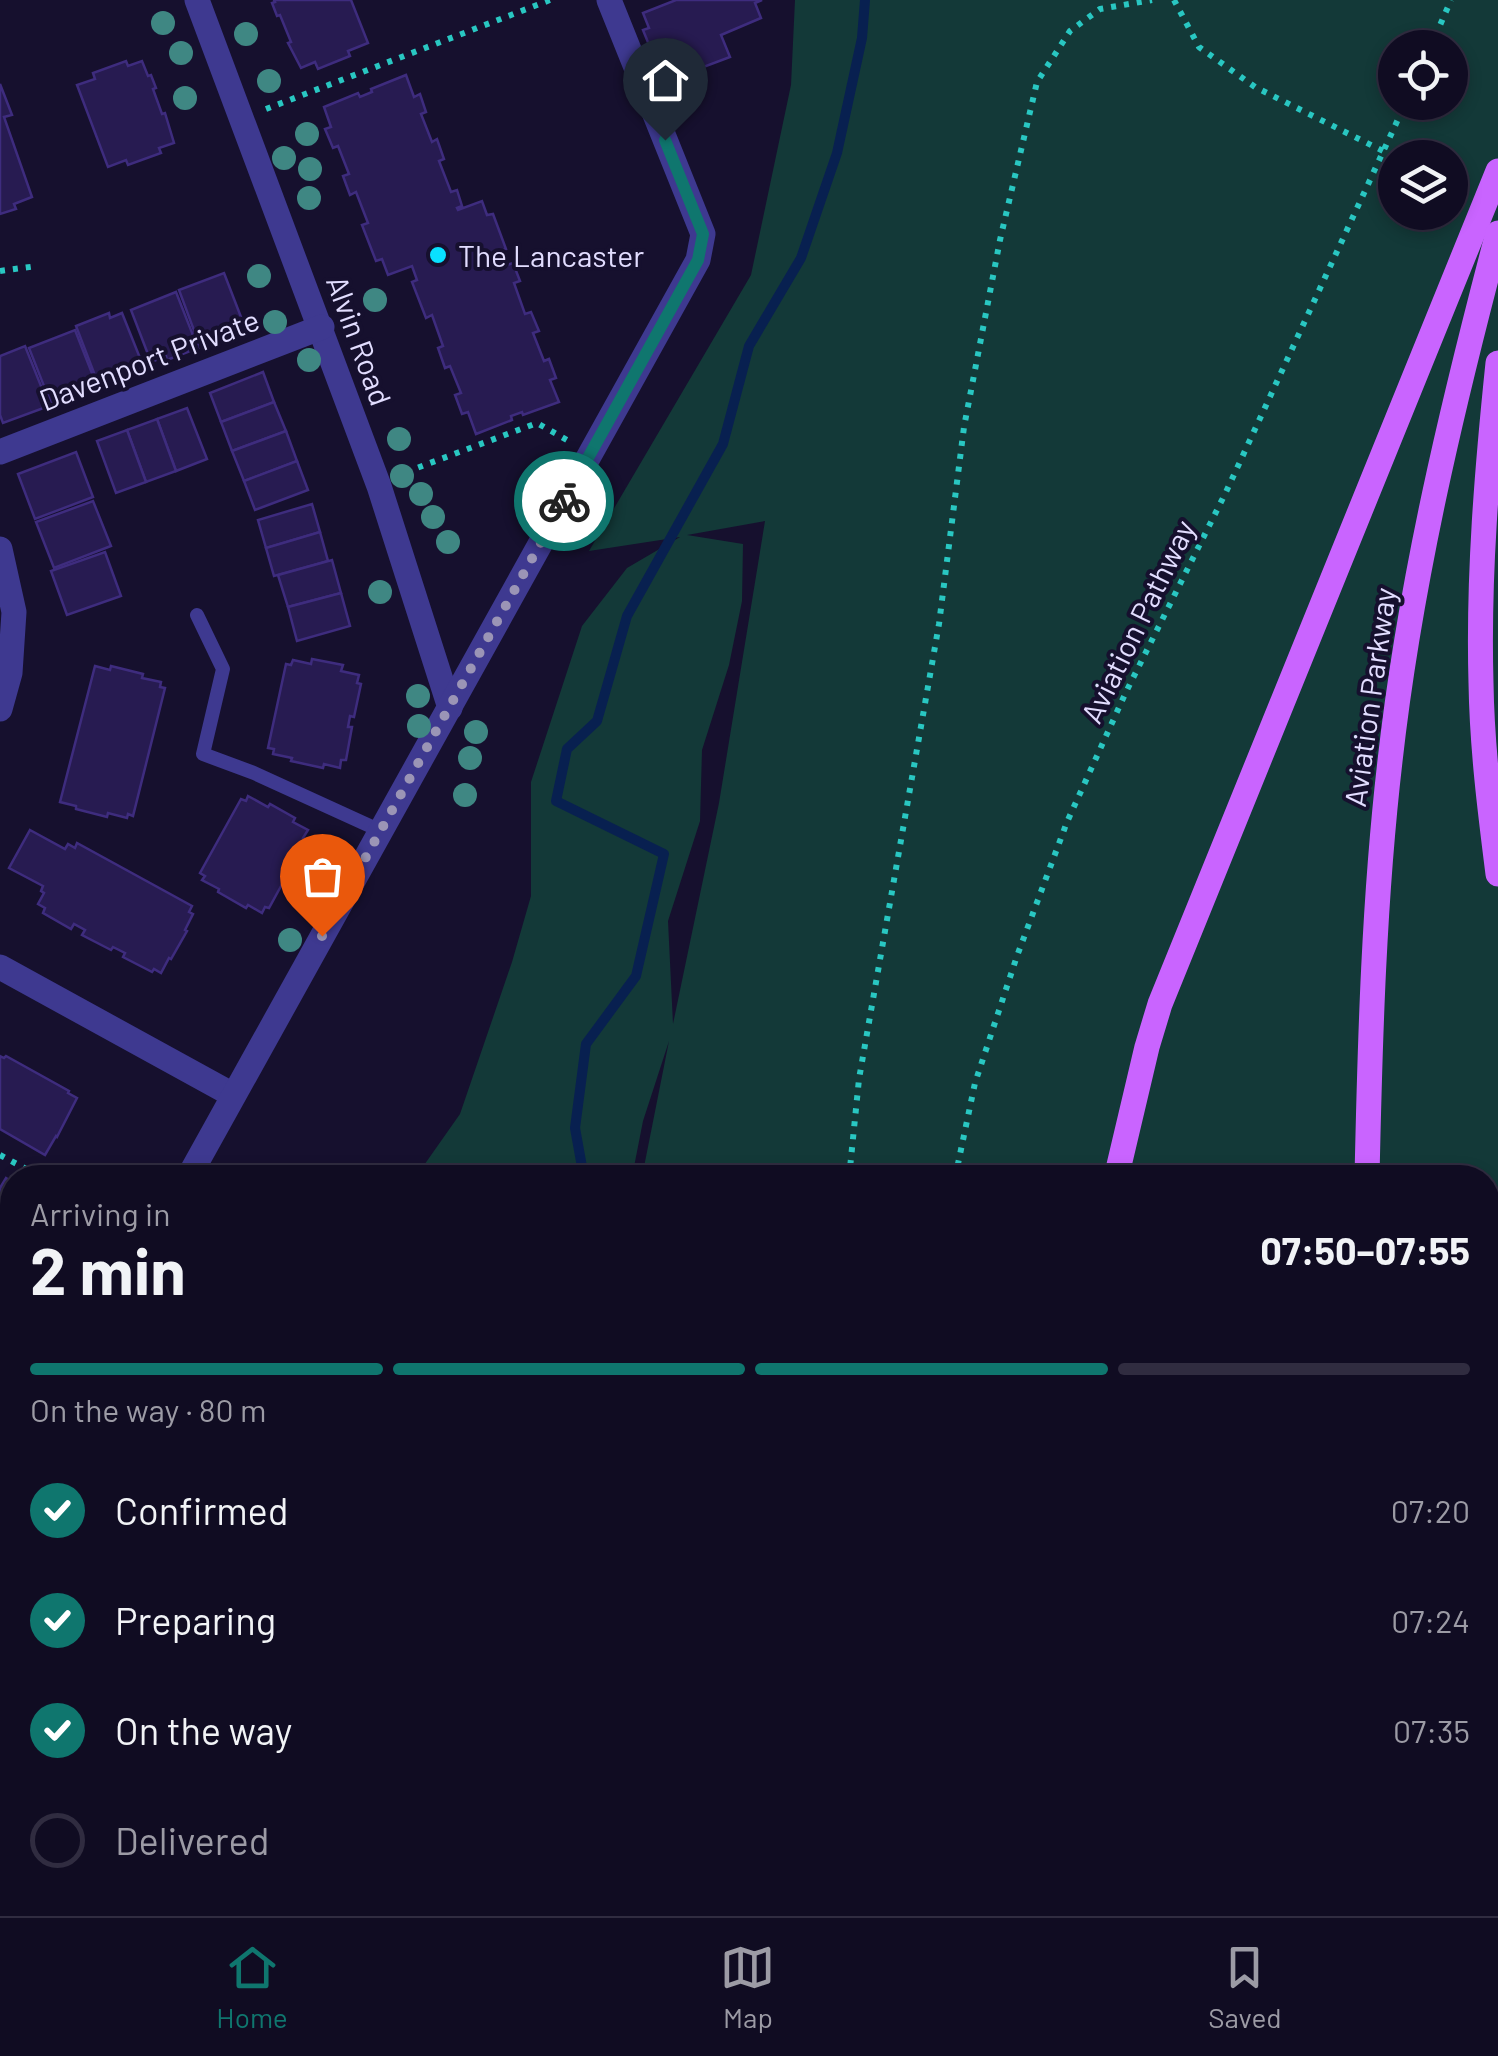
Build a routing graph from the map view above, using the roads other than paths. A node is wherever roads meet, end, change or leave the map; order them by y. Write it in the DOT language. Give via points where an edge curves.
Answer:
graph roads {
  1 [pos="197,0"];
  2 [pos="609,0"];
  3 [pos="1498,172"];
  4 [pos="1498,233"];
  5 [pos="322,327"];
  6 [pos="1498,363"];
  7 [pos="0,452"];
  8 [pos="0,549"];
  9 [pos="197,615"];
  10 [pos="450,708"];
  11 [pos="0,710"];
  12 [pos="381,831"];
  13 [pos="1498,874"];
  14 [pos="0,968"];
  15 [pos="233,1095"];
  16 [pos="195,1165"];
  17 [pos="1119,1165"];
  18 [pos="1367,1165"];
  1 -- 5 [label="street, Alvin Road"];
  2 -- 10 [label="street" via="703,234 698,260"];
  3 -- 17 [label="main road" via="1160,1004"];
  4 -- 18 [label="main road, Aviation Parkway" via="1432,503 1400,682 1374,951"];
  5 -- 7 [label="street, Davenport Private"];
  5 -- 10 [label="street, Alvin Road"];
  6 -- 13 [label="main road" via="1483,543 1481,682"];
  8 -- 11 [label="street" via="14,612"];
  9 -- 12 [label="lane" via="223,669 203,754"];
  10 -- 12 [label="street"];
  12 -- 15 [label="street"];
  14 -- 15 [label="street"];
  15 -- 16 [label="street"];
}
